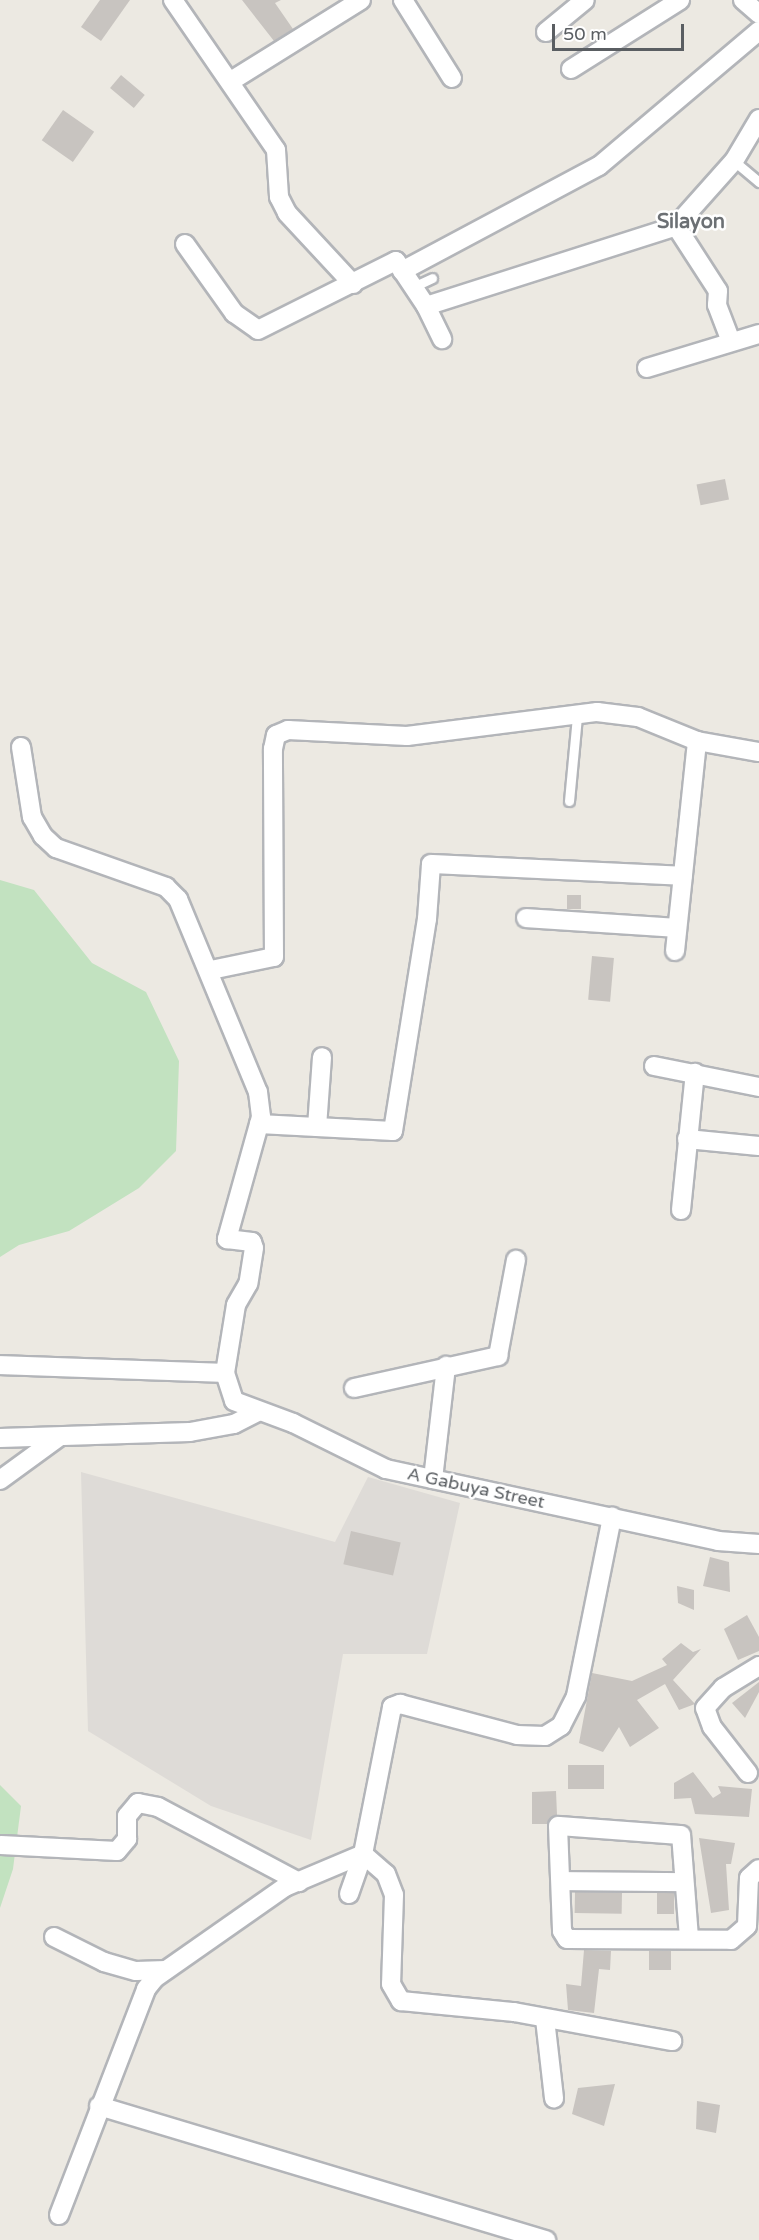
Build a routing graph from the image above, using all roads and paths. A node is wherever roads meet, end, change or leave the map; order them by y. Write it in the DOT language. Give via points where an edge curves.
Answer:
graph roads {
  1 [pos="173,0"];
  2 [pos="361,0"];
  3 [pos="403,0"];
  4 [pos="585,0"];
  5 [pos="680,0"];
  6 [pos="743,0"];
  7 [pos="759,14"];
  8 [pos="759,31"];
  9 [pos="546,32"];
  10 [pos="571,69"];
  11 [pos="452,78"];
  12 [pos="231,81"];
  13 [pos="759,119"];
  14 [pos="734,161"];
  15 [pos="759,182"];
  16 [pos="676,226"];
  17 [pos="185,244"];
  18 [pos="402,271"];
  19 [pos="432,278"];
  20 [pos="353,284"];
  21 [pos="413,287"];
  22 [pos="426,306"];
  23 [pos="759,334"];
  24 [pos="442,339"];
  25 [pos="731,341"];
  26 [pos="647,368"];
  27 [pos="577,716"];
  28 [pos="697,741"];
  29 [pos="21,747"];
  30 [pos="759,752"];
  31 [pos="569,801"];
  32 [pos="683,876"];
  33 [pos="526,918"];
  34 [pos="678,928"];
  35 [pos="675,951"];
  36 [pos="211,970"];
  37 [pos="322,1057"];
  38 [pos="654,1066"];
  39 [pos="695,1073"];
  40 [pos="759,1087"];
  41 [pos="259,1124"];
  42 [pos="317,1127"];
  43 [pos="687,1140"];
  44 [pos="759,1146"];
  45 [pos="681,1210"];
  46 [pos="516,1260"];
  47 [pos="0,1365"];
  48 [pos="446,1366"];
  49 [pos="225,1373"];
  50 [pos="354,1388"];
  51 [pos="258,1412"];
  52 [pos="0,1437"];
  53 [pos="58,1437"];
  54 [pos="433,1479"];
  55 [pos="0,1480"];
  56 [pos="612,1517"];
  57 [pos="759,1544"];
  58 [pos="759,1666"];
  59 [pos="748,1773"];
  60 [pos="1,1845"];
  61 [pos="363,1854"];
  62 [pos="759,1869"];
  63 [pos="561,1881"];
  64 [pos="299,1882"];
  65 [pos="683,1882"];
  66 [pos="349,1894"];
  67 [pos="54,1937"];
  68 [pos="689,1938"];
  69 [pos="166,1970"];
  70 [pos="545,2019"];
  71 [pos="672,2041"];
  72 [pos="554,2098"];
  73 [pos="99,2106"];
  74 [pos="59,2215"];
  75 [pos="546,2240"];
  1 -- 12 [label="street"];
  2 -- 12 [label="street"];
  3 -- 11 [label="street"];
  4 -- 9 [label="street"];
  5 -- 10 [label="street"];
  6 -- 7 [label="street"];
  8 -- 18 [label="street" via="599,166"];
  12 -- 20 [label="street" via="276,150 279,197 287,213"];
  13 -- 14 [label="street"];
  14 -- 15 [label="lane"];
  14 -- 16 [label="street"];
  16 -- 22 [label="street"];
  16 -- 25 [label="street" via="718,291 717,304"];
  17 -- 20 [label="street" via="234,313 258,330"];
  18 -- 20 [label="street" via="396,261"];
  18 -- 21 [label="street"];
  19 -- 21 [label="lane"];
  21 -- 22 [label="street"];
  22 -- 24 [label="street"];
  23 -- 25 [label="street"];
  25 -- 26 [label="street"];
  27 -- 28 [label="street" via="597,712 638,717"];
  27 -- 31 [label="lane"];
  27 -- 36 [label="street" via="407,736 288,730 276,735 274,957"];
  28 -- 30 [label="street"];
  28 -- 32 [label="street"];
  29 -- 36 [label="street" via="32,817 43,836 56,848 166,887 178,899"];
  32 -- 34 [label="street"];
  32 -- 42 [label="street" via="429,866 427,919 393,1131"];
  33 -- 34 [label="street"];
  34 -- 35 [label="street"];
  36 -- 41 [label="street" via="258,1092"];
  37 -- 42 [label="street"];
  38 -- 39 [label="street"];
  39 -- 40 [label="street"];
  39 -- 43 [label="street"];
  41 -- 42 [label="street"];
  41 -- 49 [label="street" via="227,1239 252,1242 254,1248 249,1284 236,1305"];
  43 -- 44 [label="street"];
  43 -- 45 [label="street"];
  46 -- 48 [label="street" via="498,1356"];
  47 -- 49 [label="street"];
  48 -- 50 [label="street"];
  48 -- 54 [label="street"];
  49 -- 51 [label="street, A Gabuya Street" via="234,1401"];
  51 -- 53 [label="street" via="234,1424 190,1432"];
  51 -- 54 [label="street, A Gabuya Street" via="293,1423 386,1469"];
  52 -- 53 [label="street"];
  53 -- 55 [label="street"];
  54 -- 56 [label="street, A Gabuya Street"];
  56 -- 57 [label="street, A Gabuya Street" via="718,1541"];
  56 -- 61 [label="street" via="576,1696 561,1726 545,1736 516,1735 400,1704 392,1707"];
  58 -- 59 [label="street" via="723,1688 705,1708 712,1727"];
  60 -- 64 [label="street" via="117,1851 127,1839 127,1816 138,1803 158,1807"];
  61 -- 64 [label="street"];
  61 -- 66 [label="street"];
  61 -- 70 [label="street" via="386,1874 394,1895 391,1984 401,2001"];
  62 -- 68 [label="street" via="749,1878 747,1926 741,1935 731,1940"];
  63 -- 65 [label="street"];
  63 -- 65 [label="street" via="557,1828 561,1825 680,1834"];
  63 -- 68 [label="street" via="562,1931 567,1939"];
  64 -- 69 [label="street" via="240,1917"];
  65 -- 68 [label="street"];
  67 -- 69 [label="street" via="104,1962 136,1971"];
  69 -- 73 [label="street" via="146,1989"];
  70 -- 71 [label="street"];
  70 -- 72 [label="street"];
  73 -- 74 [label="street"];
  73 -- 75 [label="street"];
}
